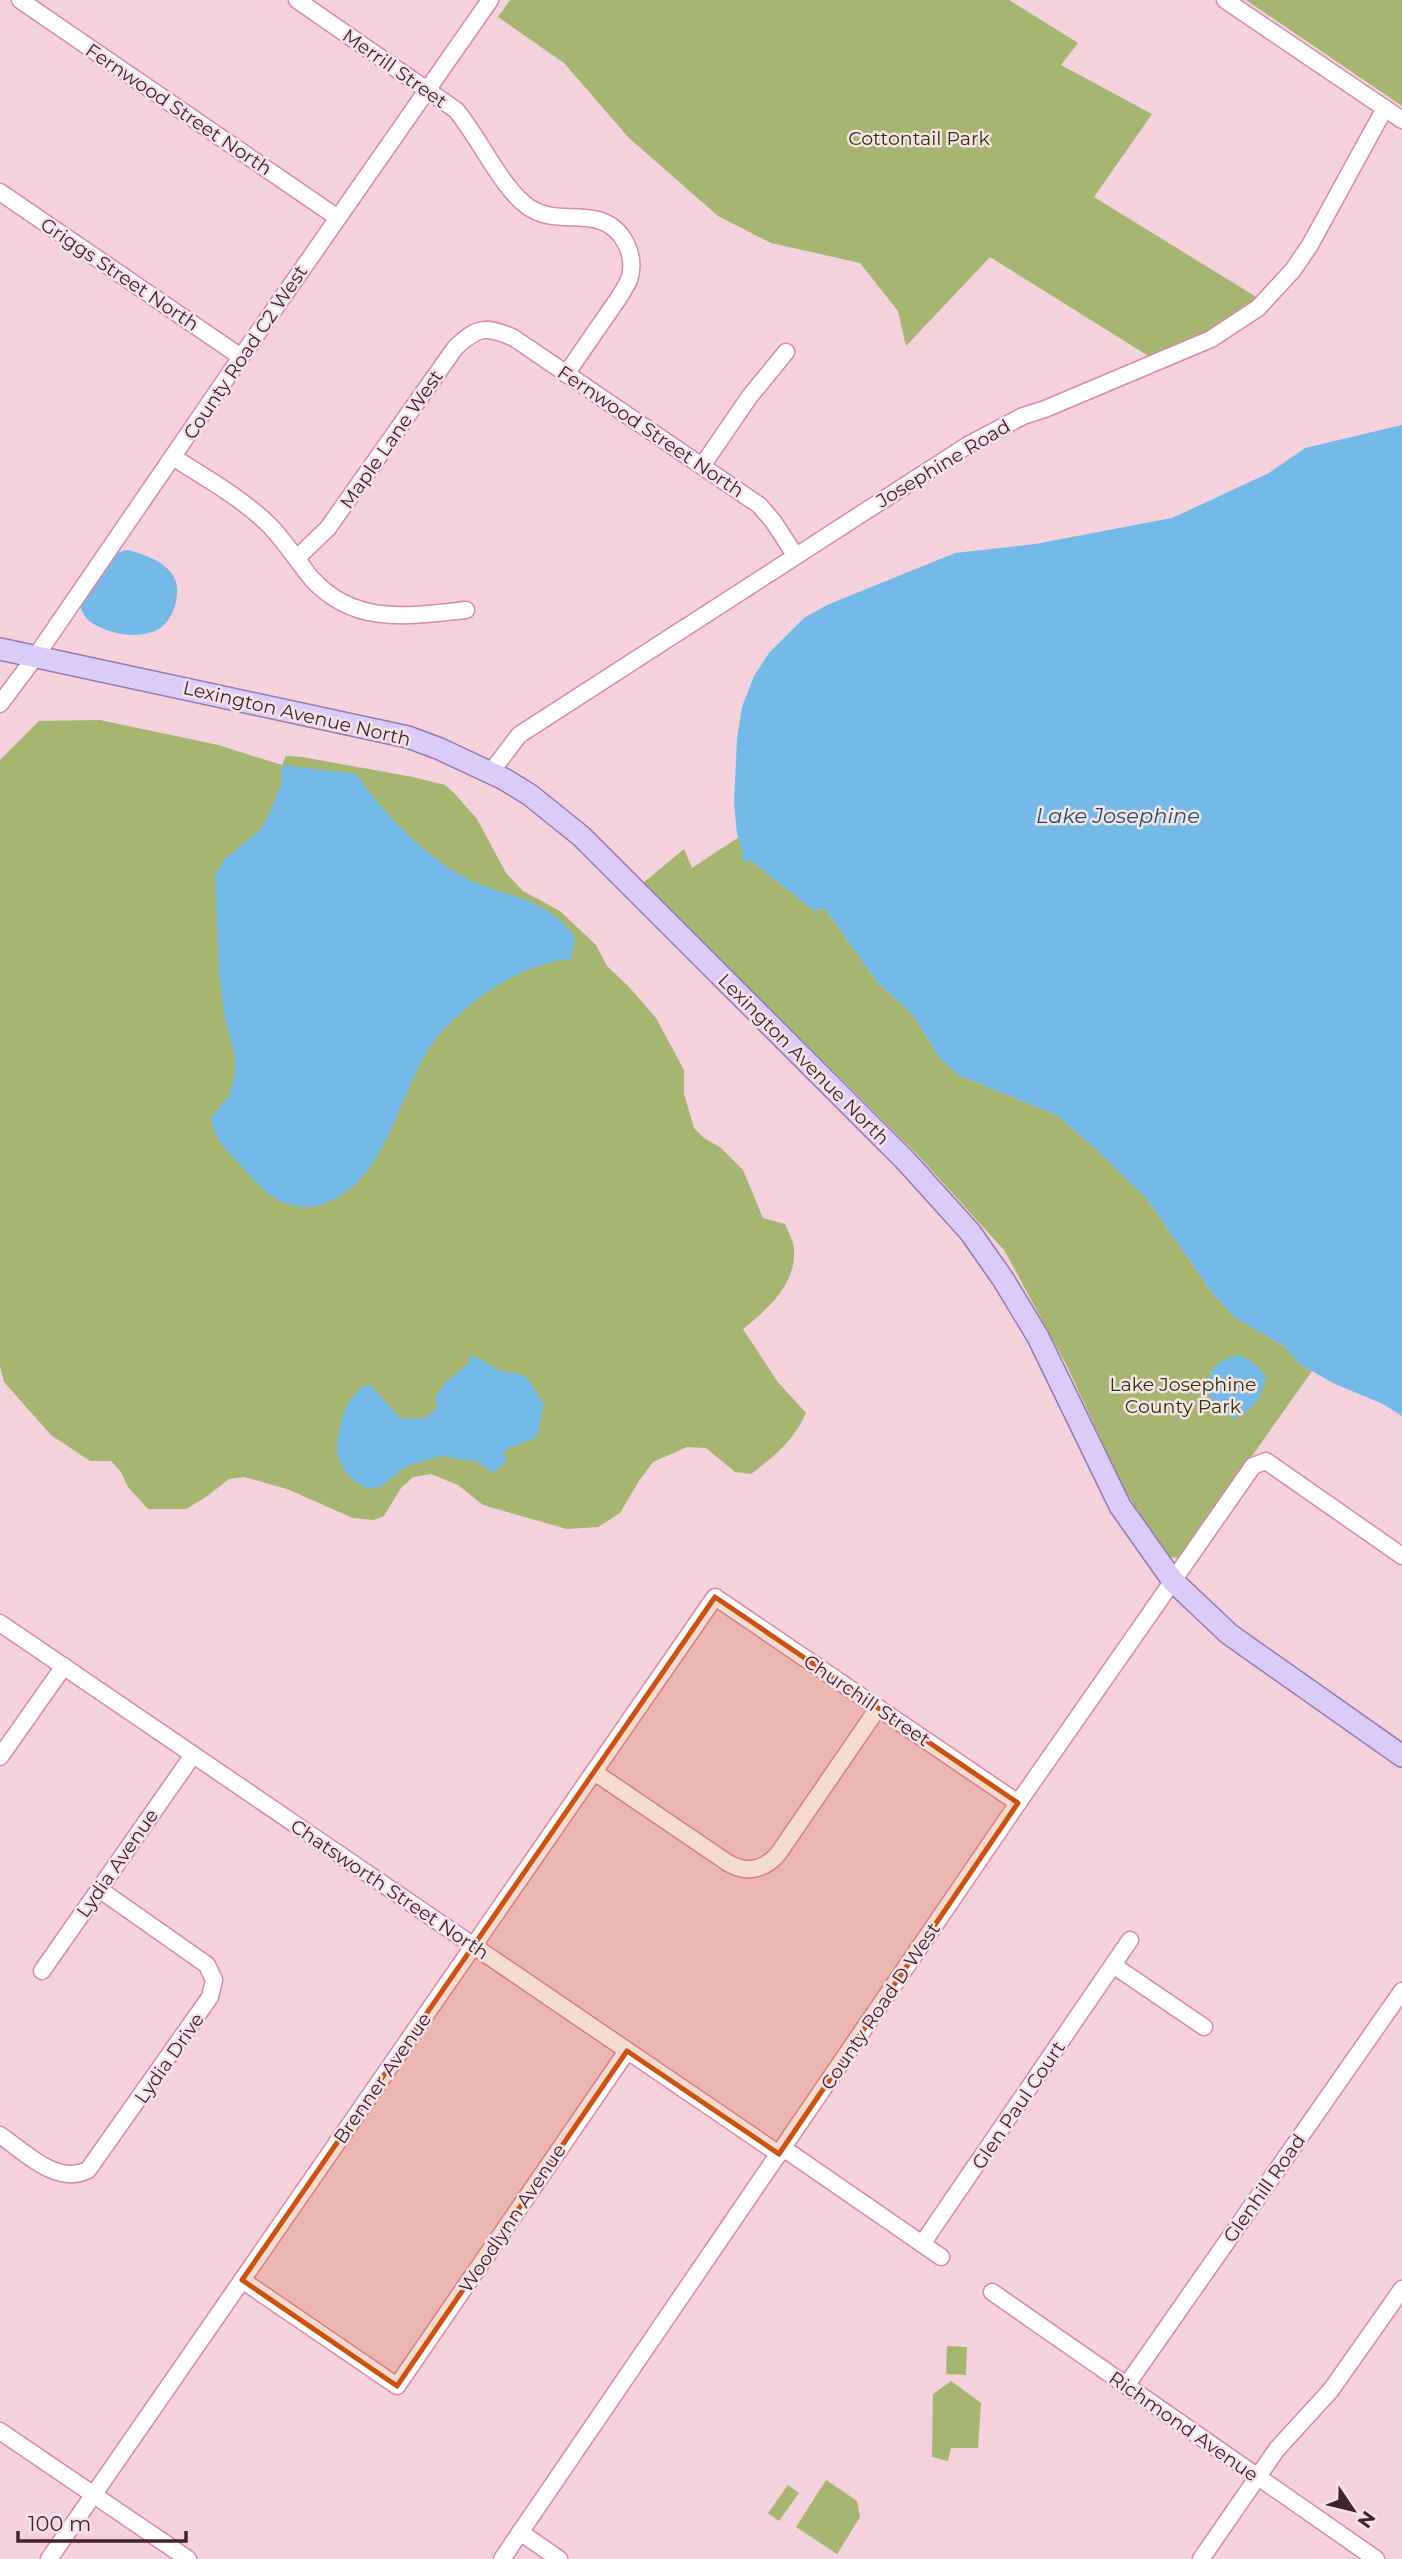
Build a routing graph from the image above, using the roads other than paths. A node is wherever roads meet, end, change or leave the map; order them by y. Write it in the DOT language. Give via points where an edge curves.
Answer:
graph roads {
  1 [pos="20,0"];
  2 [pos="297,0"];
  3 [pos="490,0"];
  4 [pos="1226,0"];
  5 [pos="428,89"];
  6 [pos="1385,108"];
  7 [pos="1402,120"];
  8 [pos="0,192"];
  9 [pos="338,218"];
  10 [pos="489,329"];
  11 [pos="786,352"];
  12 [pos="241,357"];
  13 [pos="566,374"];
  14 [pos="173,457"];
  15 [pos="702,466"];
  16 [pos="795,555"];
  17 [pos="297,558"];
  18 [pos="466,610"];
  19 [pos="0,649"];
  20 [pos="36,656"];
  21 [pos="0,704"];
  22 [pos="491,772"];
  23 [pos="1402,1556"];
  24 [pos="1173,1581"];
  25 [pos="715,1597"];
  26 [pos="0,1623"];
  27 [pos="64,1667"];
  28 [pos="878,1708"];
  29 [pos="193,1755"];
  30 [pos="1402,1756"];
  31 [pos="0,1757"];
  32 [pos="594,1772"];
  33 [pos="1018,1803"];
  34 [pos="99,1889"];
  35 [pos="1130,1940"];
  36 [pos="474,1946"];
  37 [pos="1113,1965"];
  38 [pos="42,1971"];
  39 [pos="1402,1991"];
  40 [pos="1204,2027"];
  41 [pos="627,2050"];
  42 [pos="0,2135"];
  43 [pos="781,2151"];
  44 [pos="922,2244"];
  45 [pos="940,2257"];
  46 [pos="242,2280"];
  47 [pos="1402,2289"];
  48 [pos="992,2292"];
  49 [pos="1126,2386"];
  50 [pos="0,2431"];
  51 [pos="1257,2476"];
  52 [pos="93,2494"];
  53 [pos="520,2532"];
  54 [pos="49,2559"];
  55 [pos="188,2559"];
  56 [pos="502,2559"];
  57 [pos="559,2559"];
  58 [pos="1200,2559"];
  59 [pos="1377,2559"];
  1 -- 9 [label="street, Fernwood Street North"];
  2 -- 5 [label="street, Merrill Street"];
  3 -- 5 [label="street, County Road C2 West"];
  4 -- 6 [label="street"];
  5 -- 9 [label="street, County Road C2 West"];
  5 -- 13 [label="street, Merrill Street" via="467,123 520,201 556,218 606,223 628,247 628,281"];
  6 -- 7 [label="street"];
  6 -- 16 [label="street, Josephine Road" via="1300,261 1270,296 1235,325 1212,340 993,430"];
  8 -- 12 [label="street, Griggs Street North"];
  9 -- 12 [label="street, County Road C2 West"];
  10 -- 13 [label="street, Fernwood Street North" via="513,338"];
  10 -- 17 [label="street, Maple Lane West" via="476,330 455,348 328,527"];
  11 -- 15 [label="street"];
  12 -- 14 [label="street, County Road C2 West"];
  13 -- 15 [label="street, Fernwood Street North"];
  14 -- 17 [label="street" via="255,512"];
  14 -- 20 [label="street, County Road C2 West"];
  15 -- 16 [label="street, Fernwood Street North" via="759,505"];
  16 -- 22 [label="street, Josephine Road" via="519,735"];
  17 -- 18 [label="street" via="329,595 360,611 397,615"];
  19 -- 20 [label="main road, Lexington Avenue North"];
  20 -- 21 [label="street, County Road C2 West"];
  20 -- 22 [label="main road, Lexington Avenue North" via="377,729 440,749"];
  22 -- 24 [label="main road, Lexington Avenue North" via="530,795 580,836 957,1216 1026,1316 1114,1496"];
  23 -- 24 [label="street, County Road D West" via="1266,1461 1253,1466"];
  24 -- 30 [label="main road, Lexington Avenue North" via="1229,1634"];
  24 -- 33 [label="street, County Road D West"];
  25 -- 28 [label="street, Churchill Street"];
  25 -- 32 [label="street, Brenner Avenue"];
  26 -- 27 [label="street, Chatsworth Street North"];
  27 -- 29 [label="street, Chatsworth Street North"];
  27 -- 31 [label="street"];
  28 -- 32 [label="street" via="778,1854 755,1869 728,1864"];
  28 -- 33 [label="street, Churchill Street"];
  29 -- 34 [label="street, Lydia Avenue"];
  29 -- 36 [label="street, Chatsworth Street North"];
  32 -- 36 [label="street, Brenner Avenue"];
  33 -- 43 [label="street, County Road D West"];
  34 -- 38 [label="street, Lydia Avenue"];
  34 -- 42 [label="street, Lydia Drive" via="207,1965 214,1980 211,1997 88,2170 71,2176 55,2172"];
  35 -- 37 [label="street, Glen Paul Court"];
  36 -- 41 [label="street, Chatsworth Street North"];
  36 -- 46 [label="street, Brenner Avenue"];
  37 -- 40 [label="street"];
  37 -- 44 [label="street, Glen Paul Court"];
  39 -- 49 [label="street, Glenhill Road"];
  41 -- 43 [label="street, Chatsworth Street North"];
  41 -- 46 [label="street, Woodlynn Avenue" via="397,2386"];
  43 -- 44 [label="street"];
  43 -- 53 [label="street, County Road D West"];
  44 -- 45 [label="street"];
  46 -- 52 [label="street, Brenner Avenue"];
  47 -- 51 [label="street" via="1331,2390 1288,2434"];
  48 -- 49 [label="street, Richmond Avenue"];
  49 -- 51 [label="street, Richmond Avenue"];
  50 -- 52 [label="street"];
  51 -- 58 [label="street"];
  51 -- 59 [label="street, Richmond Avenue"];
  52 -- 54 [label="street, Brenner Avenue"];
  52 -- 55 [label="street"];
  53 -- 56 [label="street, County Road D West"];
  53 -- 57 [label="street"];
}
